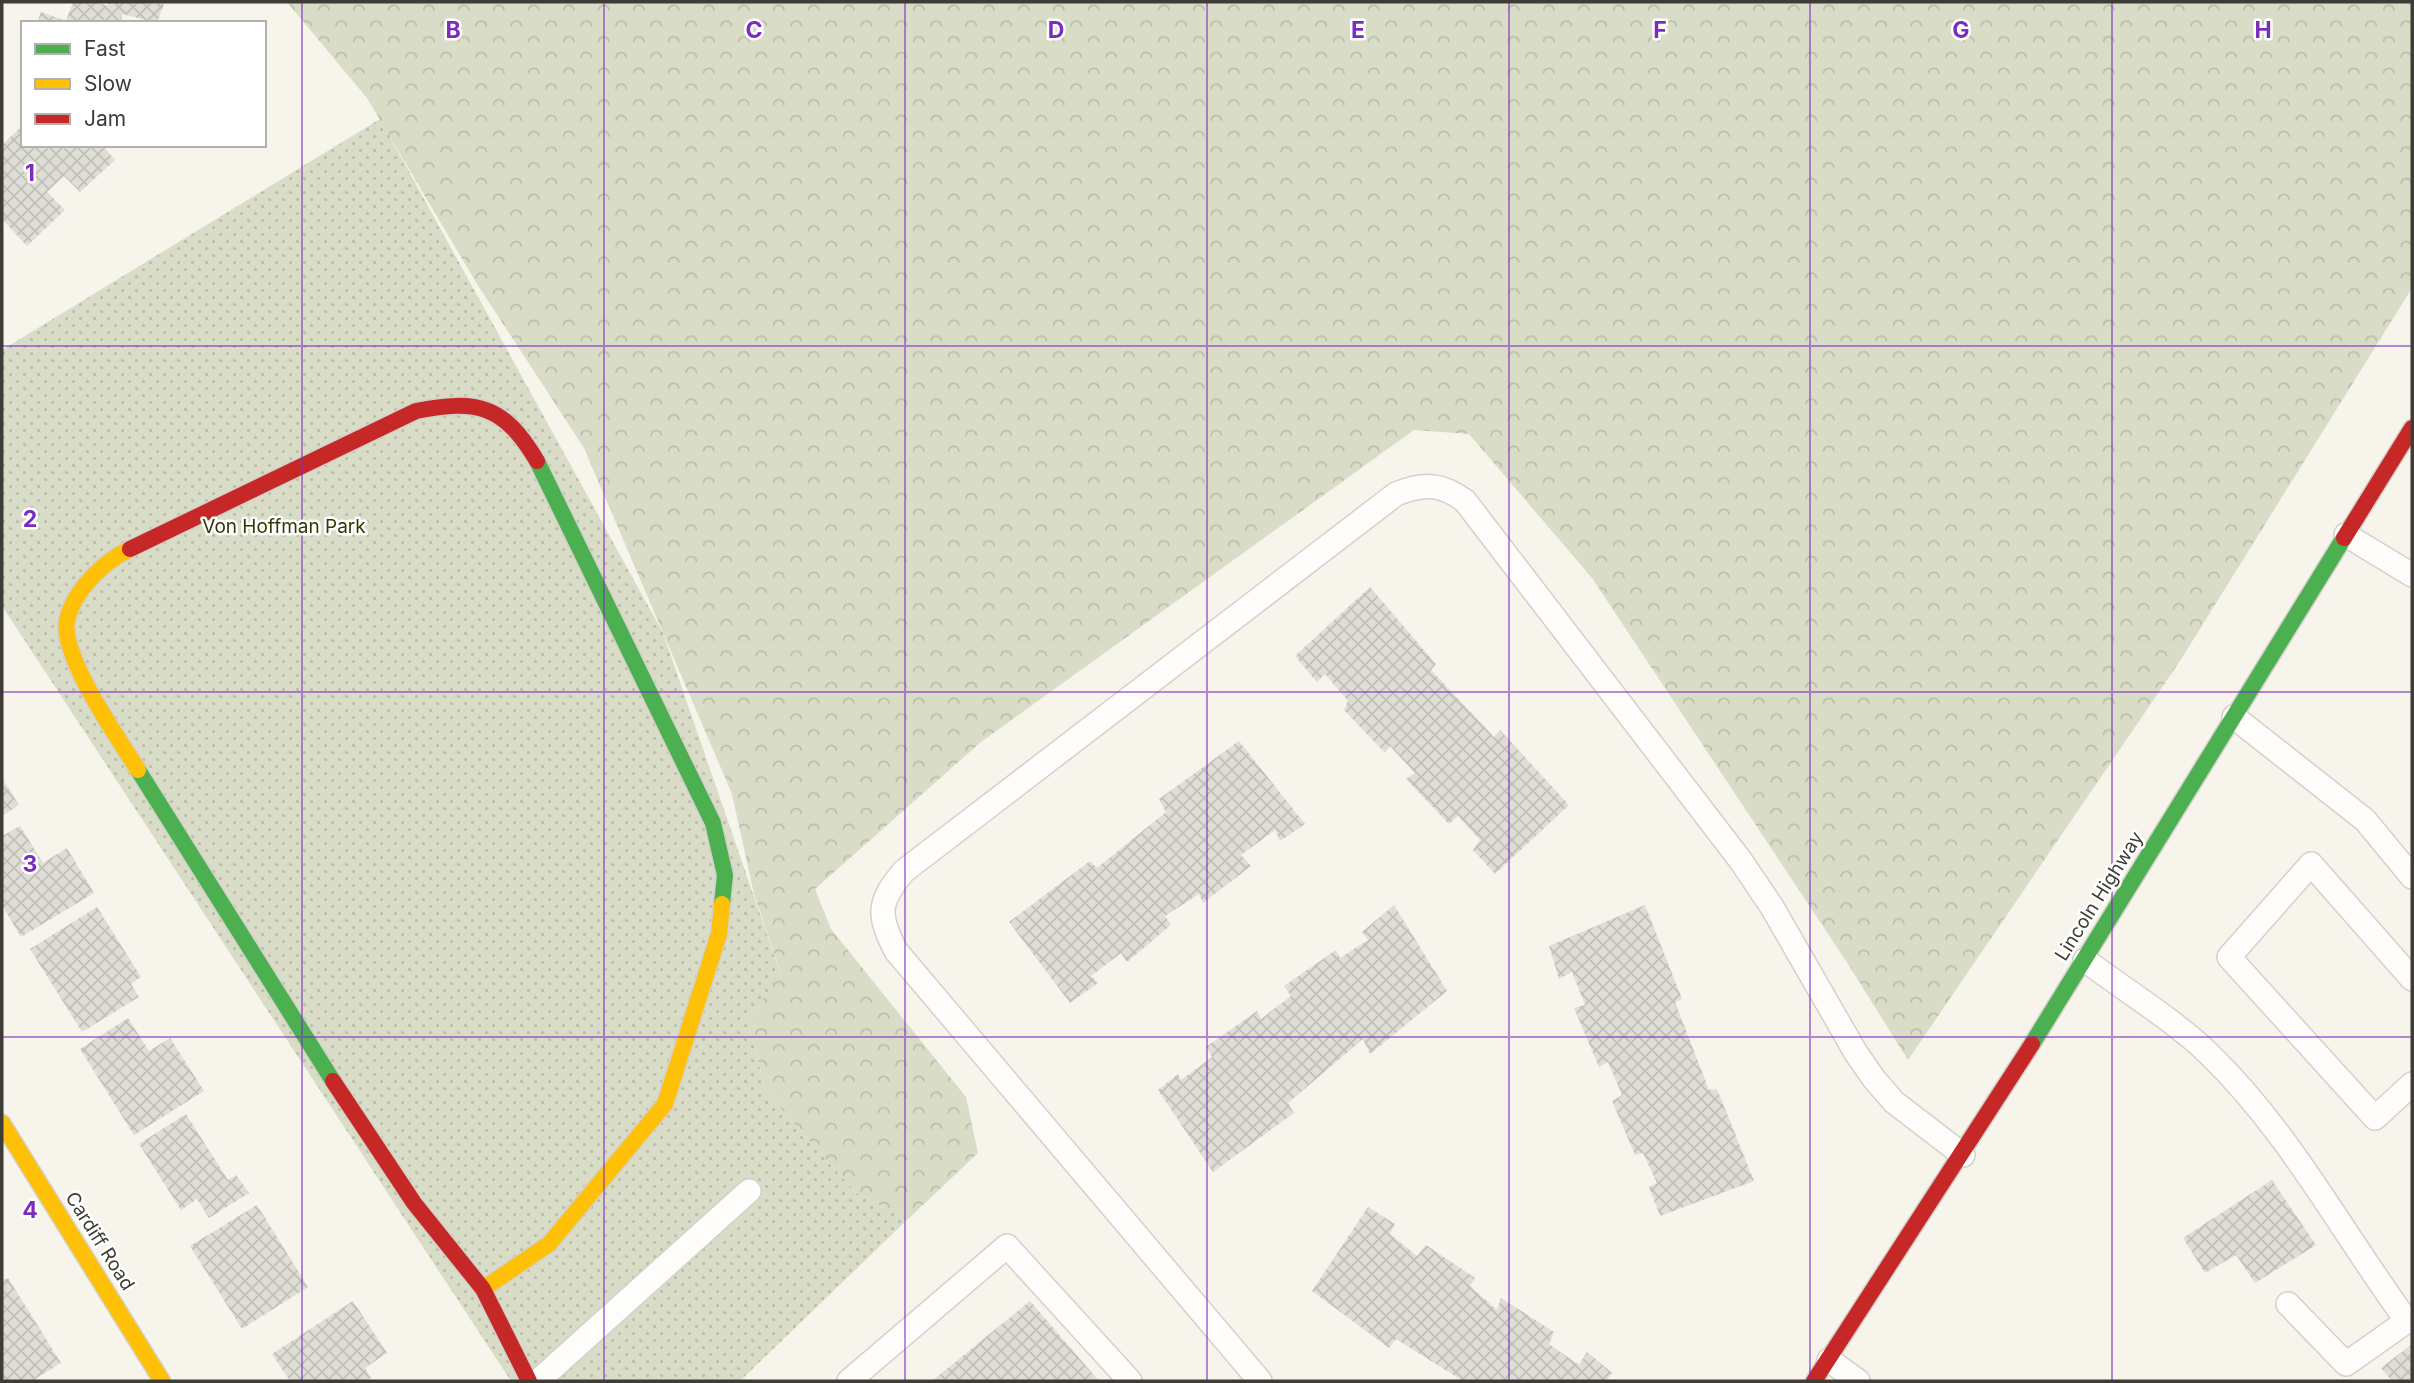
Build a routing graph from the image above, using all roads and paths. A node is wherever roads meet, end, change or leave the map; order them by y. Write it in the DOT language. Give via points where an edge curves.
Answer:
graph roads {
  1 [pos="2412,428"];
  2 [pos="2346,536"];
  3 [pos="2412,575"];
  4 [pos="2234,717"];
  5 [pos="2412,877"];
  6 [pos="2085,960"];
  7 [pos="2412,979"];
  8 [pos="2412,1084"];
  9 [pos="2,1123"];
  10 [pos="1963,1155"];
  11 [pos="749,1191"];
  12 [pos="483,1289"];
  13 [pos="2288,1304"];
  14 [pos="1829,1360"];
  15 [pos="162,1381"];
  16 [pos="530,1381"];
  17 [pos="538,1381"];
  18 [pos="849,1381"];
  19 [pos="1130,1381"];
  20 [pos="1260,1381"];
  21 [pos="1814,1381"];
  22 [pos="1858,1381"];
  1 -- 2 [label="street, Lincoln Highway"];
  2 -- 3 [label="lane"];
  2 -- 4 [label="street, Lincoln Highway"];
  4 -- 5 [label="lane" via="2365,820"];
  4 -- 6 [label="street, Lincoln Highway"];
  6 -- 10 [label="street, Lincoln Highway"];
  6 -- 13 [label="lane" via="2207,1052 2291,1146 2360,1257 2407,1321 2346,1364"];
  7 -- 8 [label="lane" via="2311,863 2230,957 2375,1118"];
  9 -- 15 [label="street, Cardiff Road"];
  10 -- 14 [label="street, Lincoln Highway"];
  10 -- 20 [label="lane" via="1914,1119 1874,1079 1741,861 1465,501 1433,484 1413,487 1396,494 904,871 889,889 881,909 896,951"];
  11 -- 17 [label="lane"];
  12 -- 12 [label="street" via="550,1244 665,1104 719,934 725,875 713,823 536,458 514,427 488,405 458,402 416,411 116,556 86,583 67,621 71,654 101,709 293,1022 414,1203"];
  12 -- 16 [label="street"];
  14 -- 21 [label="street, Lincoln Highway"];
  14 -- 22 [label="lane"];
  18 -- 19 [label="lane" via="1007,1246"];
}
